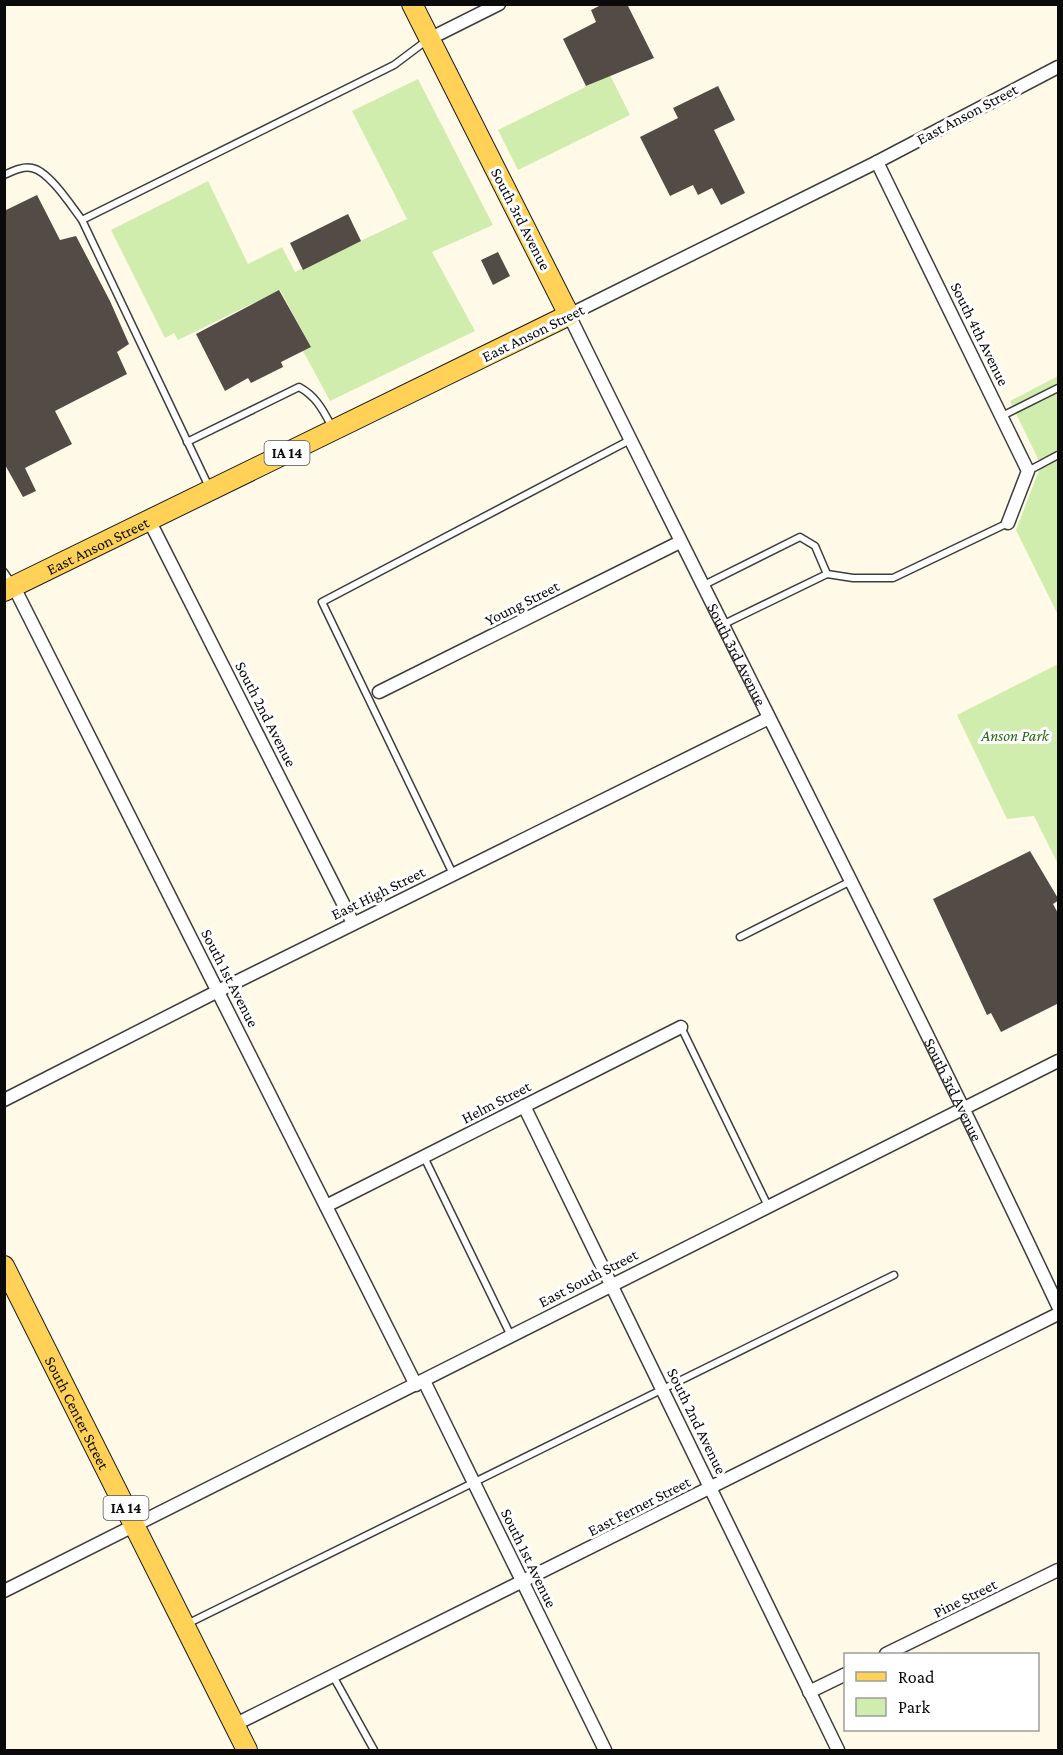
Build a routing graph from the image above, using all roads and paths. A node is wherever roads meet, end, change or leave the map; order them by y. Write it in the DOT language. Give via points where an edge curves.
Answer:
graph roads {
  1 [pos="412,4"];
  2 [pos="499,4"];
  3 [pos="429,39"];
  4 [pos="1059,67"];
  5 [pos="877,162"];
  6 [pos="4,175"];
  7 [pos="82,220"];
  8 [pos="569,315"];
  9 [pos="1059,388"];
  10 [pos="1002,416"];
  11 [pos="334,430"];
  12 [pos="630,440"];
  13 [pos="187,442"];
  14 [pos="1059,455"];
  15 [pos="1028,471"];
  16 [pos="210,490"];
  17 [pos="149,520"];
  18 [pos="1008,523"];
  19 [pos="680,542"];
  20 [pos="827,574"];
  21 [pos="8,583"];
  22 [pos="702,586"];
  23 [pos="722,625"];
  24 [pos="379,692"];
  25 [pos="769,718"];
  26 [pos="453,874"];
  27 [pos="851,881"];
  28 [pos="353,923"];
  29 [pos="740,937"];
  30 [pos="218,991"];
  31 [pos="681,1027"];
  32 [pos="1059,1061"];
  33 [pos="4,1100"];
  34 [pos="524,1107"];
  35 [pos="963,1108"];
  36 [pos="424,1157"];
  37 [pos="326,1206"];
  38 [pos="768,1206"];
  39 [pos="4,1266"];
  40 [pos="894,1275"];
  41 [pos="612,1284"];
  42 [pos="1059,1306"];
  43 [pos="1059,1314"];
  44 [pos="511,1336"];
  45 [pos="420,1383"];
  46 [pos="663,1387"];
  47 [pos="474,1482"];
  48 [pos="712,1488"];
  49 [pos="135,1526"];
  50 [pos="1059,1570"];
  51 [pos="523,1583"];
  52 [pos="4,1591"];
  53 [pos="184,1626"];
  54 [pos="888,1653"];
  55 [pos="844,1675"];
  56 [pos="333,1676"];
  57 [pos="809,1692"];
  58 [pos="234,1725"];
  59 [pos="247,1750"];
  60 [pos="374,1750"];
  61 [pos="605,1750"];
  62 [pos="838,1750"];
  1 -- 3 [label="main road, South 3rd Avenue"];
  2 -- 3 [label="street"];
  3 -- 7 [label="lane" via="394,65"];
  3 -- 8 [label="main road, South 3rd Avenue"];
  4 -- 5 [label="street, East Anson Street"];
  5 -- 8 [label="street, East Anson Street"];
  5 -- 10 [label="street, South 4th Avenue"];
  6 -- 7 [label="lane" via="34,168 54,184"];
  7 -- 13 [label="lane"];
  8 -- 11 [label="main road, East Anson Street / IA 14"];
  8 -- 12 [label="street, South 3rd Avenue"];
  9 -- 10 [label="lane"];
  10 -- 15 [label="street, South 4th Avenue"];
  11 -- 13 [label="lane" via="321,405 299,387"];
  11 -- 16 [label="main road, East Anson Street / IA 14"];
  12 -- 19 [label="street, South 3rd Avenue"];
  12 -- 26 [label="lane" via="322,602"];
  13 -- 16 [label="lane"];
  14 -- 15 [label="lane"];
  15 -- 18 [label="street"];
  16 -- 17 [label="main road, East Anson Street / IA 14"];
  17 -- 21 [label="main road, East Anson Street / IA 14"];
  17 -- 28 [label="street, South 2nd Avenue"];
  18 -- 20 [label="lane" via="893,578"];
  19 -- 22 [label="street, South 3rd Avenue"];
  19 -- 24 [label="street, Young Street"];
  20 -- 22 [label="lane" via="815,546 800,537"];
  20 -- 23 [label="lane"];
  21 -- 30 [label="street, South 1st Avenue"];
  22 -- 23 [label="street, South 3rd Avenue"];
  23 -- 25 [label="street, South 3rd Avenue"];
  25 -- 26 [label="street, East High Street"];
  25 -- 27 [label="street, South 3rd Avenue"];
  26 -- 28 [label="street, East High Street"];
  27 -- 29 [label="lane"];
  27 -- 35 [label="street, South 3rd Avenue"];
  28 -- 30 [label="street, East High Street"];
  30 -- 33 [label="street, East High Street"];
  30 -- 37 [label="street, South 1st Avenue"];
  31 -- 34 [label="street, Helm Street"];
  31 -- 38 [label="lane"];
  32 -- 35 [label="street, East South Street"];
  34 -- 36 [label="street, Helm Street"];
  34 -- 41 [label="street, South 2nd Avenue"];
  35 -- 38 [label="street, East South Street"];
  35 -- 42 [label="street, South 3rd Avenue"];
  36 -- 37 [label="street, Helm Street"];
  36 -- 44 [label="lane"];
  37 -- 45 [label="street, South 1st Avenue"];
  38 -- 41 [label="street, East South Street"];
  39 -- 49 [label="main road, South Center Street / IA 14"];
  40 -- 46 [label="lane"];
  41 -- 44 [label="street, East South Street"];
  41 -- 46 [label="street, South 2nd Avenue"];
  43 -- 48 [label="street, East Ferner Street"];
  44 -- 45 [label="street, East South Street"];
  45 -- 47 [label="street, South 1st Avenue"];
  45 -- 49 [label="street, East South Street"];
  46 -- 47 [label="lane"];
  46 -- 48 [label="street, South 2nd Avenue"];
  47 -- 51 [label="street, South 1st Avenue"];
  47 -- 53 [label="lane"];
  48 -- 51 [label="street, East Ferner Street"];
  48 -- 57 [label="street, South 2nd Avenue"];
  49 -- 52 [label="street, East South Street"];
  49 -- 53 [label="main road, South Center Street / IA 14"];
  50 -- 54 [label="street, Pine Street"];
  51 -- 56 [label="street, East Ferner Street"];
  51 -- 61 [label="street, South 1st Avenue"];
  53 -- 58 [label="main road, South Center Street / IA 14"];
  55 -- 57 [label="street"];
  56 -- 58 [label="street, East Ferner Street"];
  56 -- 60 [label="lane"];
  57 -- 62 [label="street, South 2nd Avenue"];
  58 -- 59 [label="main road, South Center Street / IA 14"];
}
